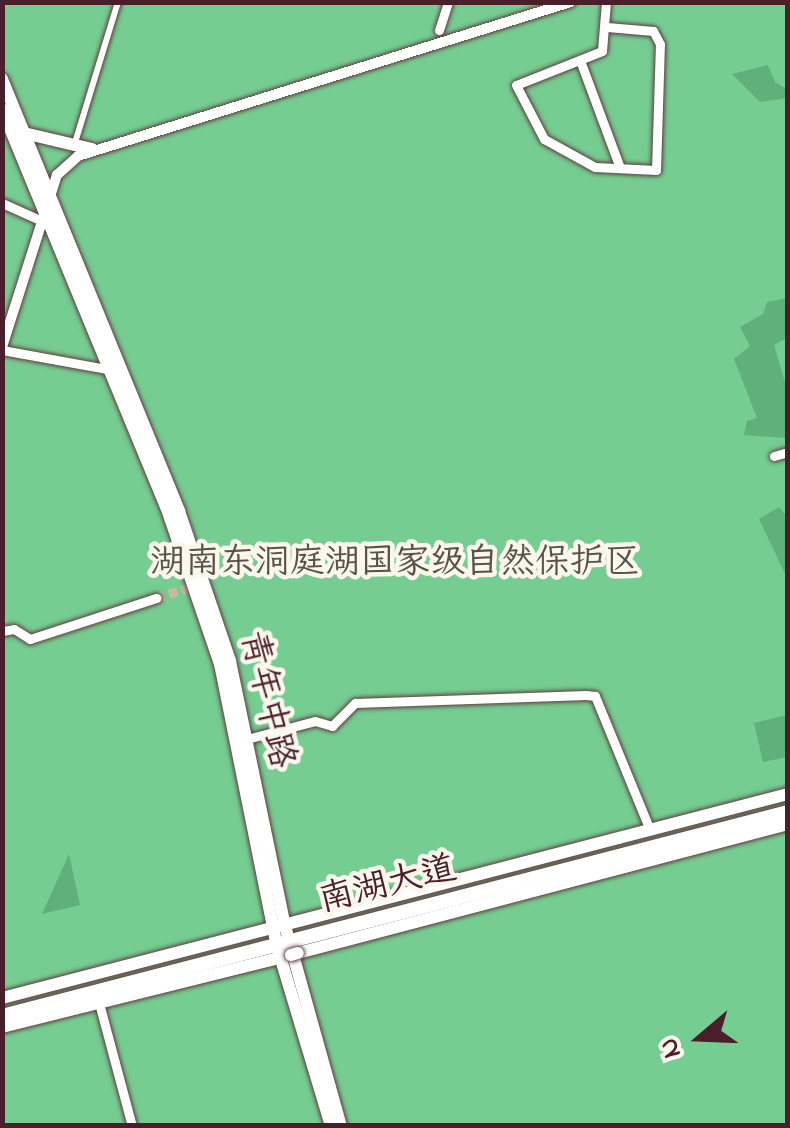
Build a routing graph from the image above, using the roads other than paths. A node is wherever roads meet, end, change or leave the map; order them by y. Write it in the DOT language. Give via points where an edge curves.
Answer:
graph roads {
  1 [pos="118,2"];
  2 [pos="448,2"];
  3 [pos="571,2"];
  4 [pos="606,2"];
  5 [pos="546,5"];
  6 [pos="607,27"];
  7 [pos="439,30"];
  8 [pos="581,63"];
  9 [pos="2,79"];
  10 [pos="2,109"];
  11 [pos="28,134"];
  12 [pos="74,147"];
  13 [pos="92,150"];
  14 [pos="619,165"];
  15 [pos="52,190"];
  16 [pos="2,203"];
  17 [pos="43,216"];
  18 [pos="2,348"];
  19 [pos="112,372"];
  20 [pos="788,452"];
  21 [pos="774,456"];
  22 [pos="156,598"];
  23 [pos="2,632"];
  24 [pos="241,741"];
  25 [pos="788,794"];
  26 [pos="788,809"];
  27 [pos="788,824"];
  28 [pos="650,830"];
  29 [pos="284,943"];
  30 [pos="2,998"];
  31 [pos="100,1003"];
  32 [pos="2,1013"];
  33 [pos="2,1027"];
  34 [pos="132,1126"];
  35 [pos="331,1126"];
  36 [pos="341,1126"];
  1 -- 12 [label="street"];
  2 -- 7 [label="street"];
  3 -- 5 [label="street"];
  4 -- 6 [label="street"];
  5 -- 13 [label="street"];
  6 -- 8 [label="street" via="602,50"];
  6 -- 14 [label="street" via="653,31 664,62 656,170"];
  8 -- 14 [label="street"];
  8 -- 14 [label="street" via="516,85 523,108 544,139 595,166"];
  9 -- 11 [label="main road, 青年中路"];
  10 -- 17 [label="main road, 青年中路"];
  11 -- 12 [label="main road"];
  11 -- 15 [label="main road, 青年中路"];
  12 -- 13 [label="main road"];
  13 -- 15 [label="street" via="57,175"];
  15 -- 17 [label="street"];
  15 -- 24 [label="main road, 青年中路" via="179,511 230,661"];
  16 -- 17 [label="street"];
  17 -- 18 [label="street"];
  17 -- 19 [label="main road, 青年中路"];
  18 -- 19 [label="street"];
  19 -- 24 [label="main road, 青年中路" via="220,664"];
  20 -- 21 [label="street"];
  22 -- 23 [label="street" via="30,638 14,628"];
  24 -- 28 [label="street" via="314,721 332,726 355,703 586,694 595,696"];
  24 -- 29 [label="main road, 青年中路"];
  25 -- 28 [label="main road"];
  26 -- 29 [label="main road, 南湖大道"];
  27 -- 29 [label="main road"];
  28 -- 29 [label="main road"];
  29 -- 30 [label="main road"];
  29 -- 31 [label="main road"];
  29 -- 32 [label="main road, 南湖大道"];
  29 -- 35 [label="main road, 青年中路"];
  29 -- 36 [label="main road, 青年中路"];
  31 -- 33 [label="main road"];
  31 -- 34 [label="street"];
}
